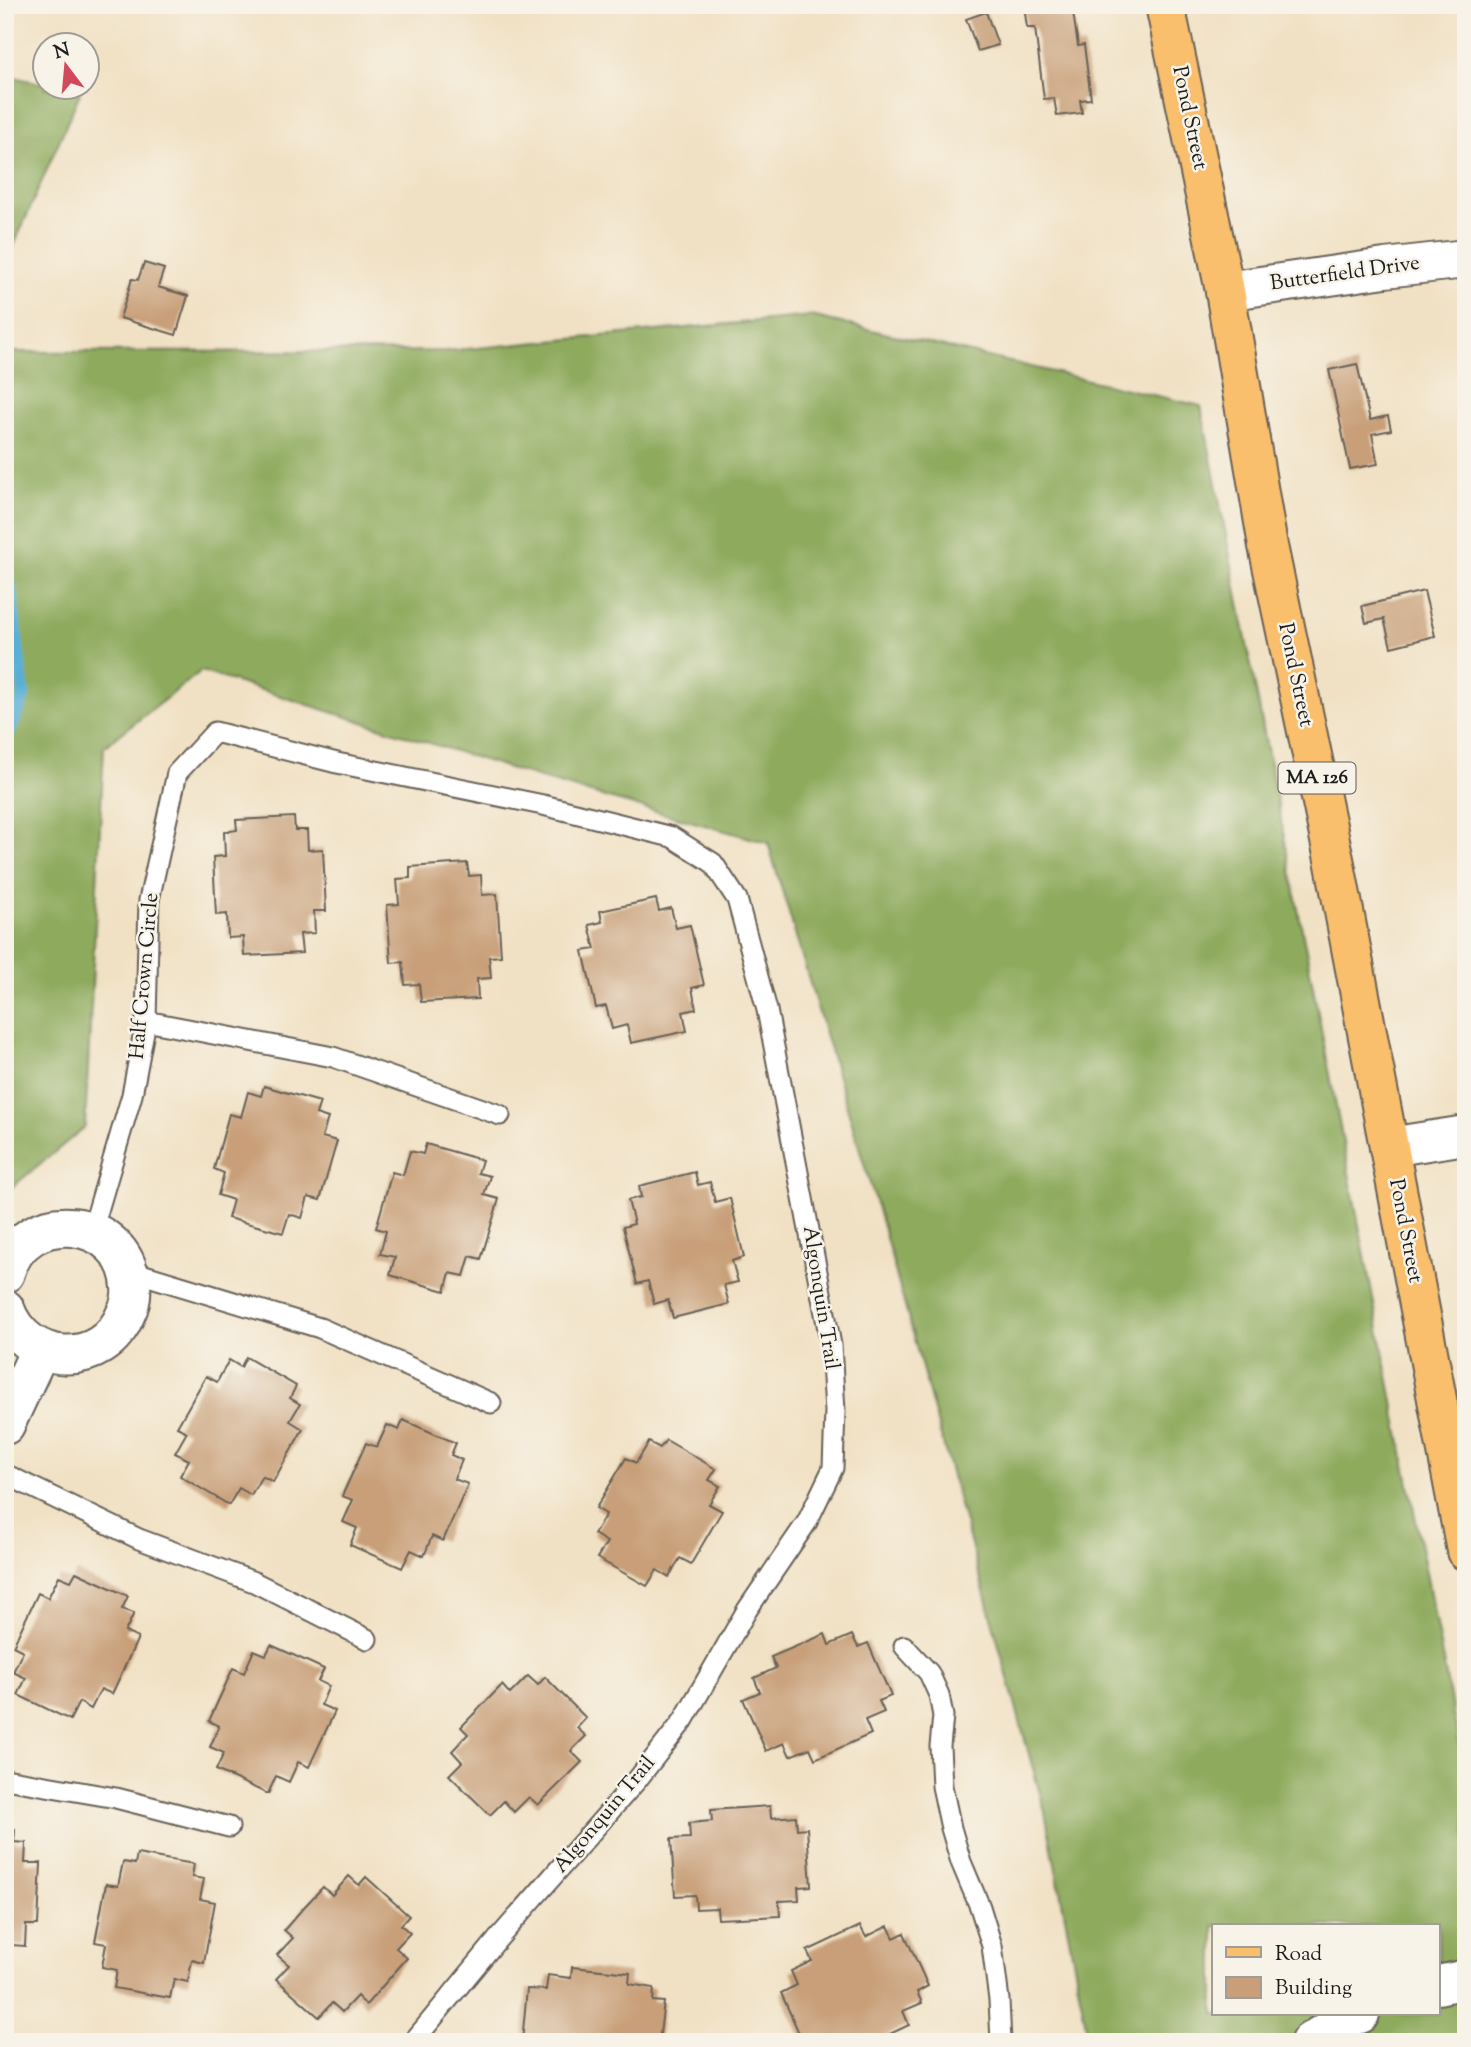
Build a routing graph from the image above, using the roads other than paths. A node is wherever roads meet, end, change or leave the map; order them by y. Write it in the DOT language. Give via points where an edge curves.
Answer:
graph roads {
  1 [pos="1165,5"];
  2 [pos="1466,259"];
  3 [pos="1225,290"];
  4 [pos="543,805"];
  5 [pos="146,1021"];
  6 [pos="500,1115"];
  7 [pos="1466,1135"];
  8 [pos="1389,1147"];
  9 [pos="92,1231"];
  10 [pos="128,1270"];
  11 [pos="5,1273"];
  12 [pos="5,1309"];
  13 [pos="40,1350"];
  14 [pos="491,1403"];
  15 [pos="5,1425"];
  16 [pos="5,1474"];
  17 [pos="1466,1551"];
  18 [pos="367,1639"];
  19 [pos="904,1646"];
  20 [pos="5,1779"];
  21 [pos="229,1828"];
  22 [pos="1466,1979"];
  23 [pos="1440,1986"];
  24 [pos="1354,2016"];
  25 [pos="413,2042"];
  26 [pos="1001,2042"];
  27 [pos="1310,2042"];
  1 -- 3 [label="main road, Pond Street / MA 126"];
  2 -- 3 [label="street, Butterfield Drive"];
  3 -- 8 [label="main road, Pond Street / MA 126" via="1268,546"];
  4 -- 5 [label="lane, Half Crown Circle" via="337,763 215,732 177,773 149,900"];
  4 -- 25 [label="lane, Algonquin Trail" via="672,837 713,863 737,899 767,1010 831,1345 833,1468 807,1522 747,1610 683,1721"];
  5 -- 6 [label="lane" via="333,1057"];
  5 -- 9 [label="lane, Half Crown Circle" via="132,1095"];
  7 -- 8 [label="street"];
  8 -- 17 [label="main road, Pond Street / MA 126"];
  9 -- 10 [label="street" via="117,1249"];
  9 -- 11 [label="street" via="62,1226 43,1230 22,1244"];
  10 -- 13 [label="street" via="130,1304 121,1327 100,1347 65,1355"];
  10 -- 14 [label="lane" via="320,1328"];
  12 -- 13 [label="street" via="10,1322"];
  13 -- 15 [label="street"];
  16 -- 18 [label="lane" via="139,1539 254,1582"];
  19 -- 26 [label="lane" via="929,1673 939,1695 942,1786 961,1862 992,1946"];
  20 -- 21 [label="lane" via="116,1798"];
  22 -- 23 [label="street"];
  24 -- 27 [label="street"];
}
